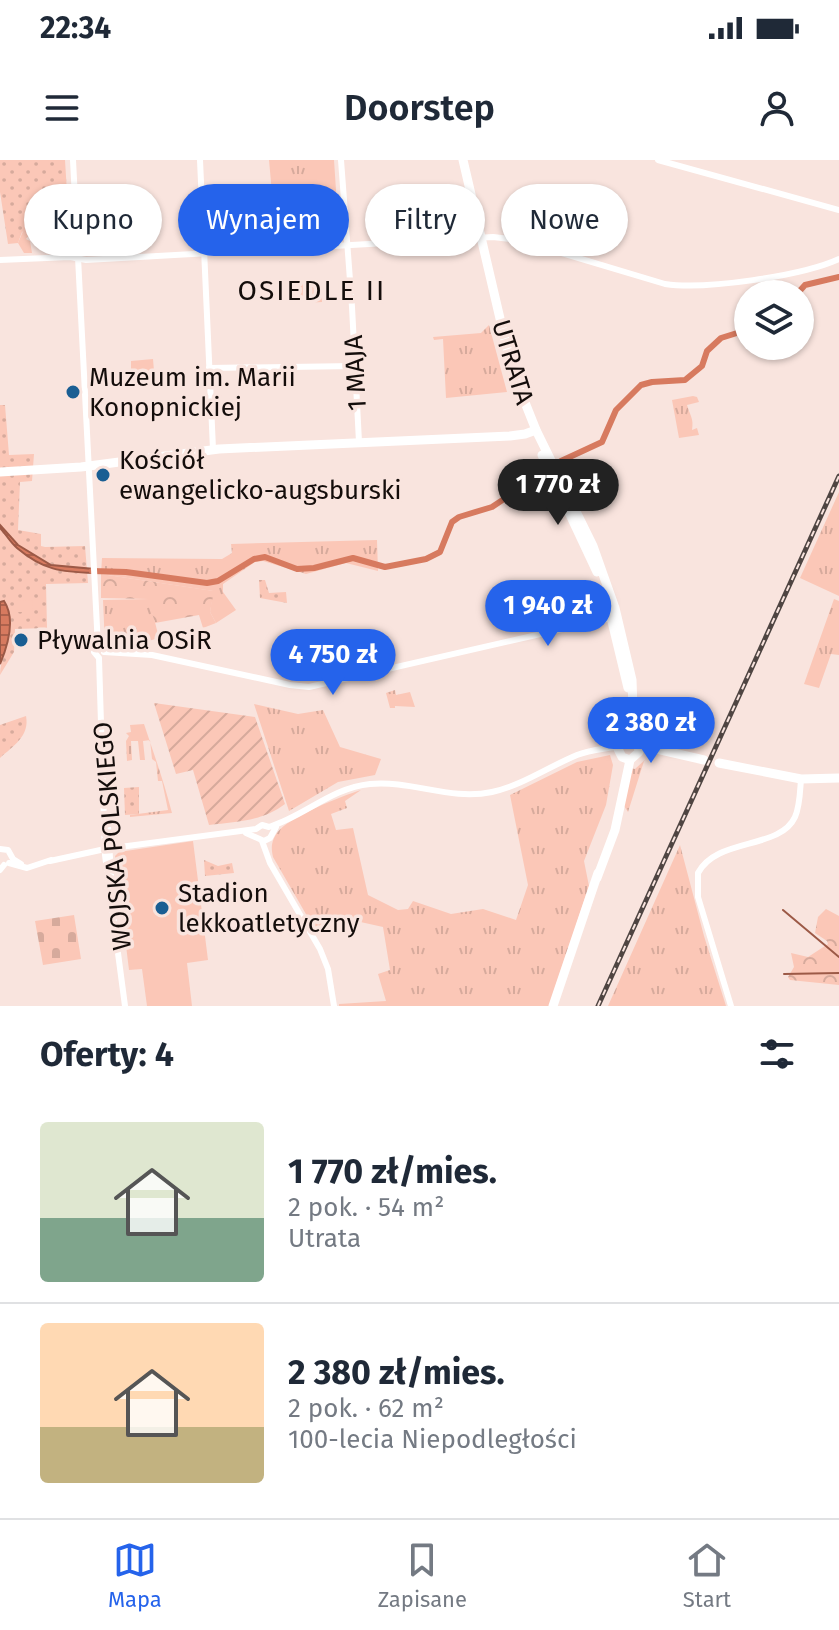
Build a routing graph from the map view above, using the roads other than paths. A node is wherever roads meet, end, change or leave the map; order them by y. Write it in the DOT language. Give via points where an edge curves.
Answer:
graph roads {
  1 [pos="73,160"];
  2 [pos="200,160"];
  3 [pos="341,160"];
  4 [pos="460,160"];
  5 [pos="658,160"];
  6 [pos="201,184"];
  7 [pos="343,184"];
  8 [pos="466,184"];
  9 [pos="839,210"];
  10 [pos="485,239"];
  11 [pos="178,254"];
  12 [pos="203,256"];
  13 [pos="348,256"];
  14 [pos="484,256"];
  15 [pos="78,259"];
  16 [pos="839,259"];
  17 [pos="0,260"];
  18 [pos="355,366"];
  19 [pos="209,368"];
  20 [pos="534,431"];
  21 [pos="359,442"];
  22 [pos="213,449"];
  23 [pos="89,466"];
  24 [pos="0,472"];
  25 [pos="615,617"];
  26 [pos="100,652"];
  27 [pos="99,686"];
  28 [pos="629,749"];
  29 [pos="704,760"];
  30 [pos="719,763"];
  31 [pos="839,778"];
  32 [pos="801,779"];
  33 [pos="270,829"];
  34 [pos="256,832"];
  35 [pos="265,840"];
  36 [pos="107,847"];
  37 [pos="1,848"];
  38 [pos="5,864"];
  39 [pos="125,1006"];
  40 [pos="334,1006"];
  41 [pos="553,1006"];
  42 [pos="731,1006"];
  1 -- 15 [label="street"];
  2 -- 6 [label="street"];
  3 -- 7 [label="street, 1 MAJA"];
  4 -- 8 [label="main road, UTRATA"];
  5 -- 9 [label="street"];
  10 -- 16 [label="street" via="518,240 686,287 802,270"];
  11 -- 15 [label="street"];
  12 -- 19 [label="street"];
  13 -- 18 [label="street, 1 MAJA"];
  14 -- 20 [label="main road, UTRATA" via="507,354"];
  15 -- 17 [label="street"];
  15 -- 23 [label="street"];
  18 -- 19 [label="street"];
  18 -- 21 [label="street, 1 MAJA"];
  19 -- 22 [label="street"];
  20 -- 21 [label="main road"];
  20 -- 25 [label="main road, UTRATA" via="597,555"];
  21 -- 22 [label="main road"];
  22 -- 23 [label="main road"];
  23 -- 24 [label="main road"];
  23 -- 26 [label="street"];
  25 -- 26 [label="street" via="309,687 152,655"];
  25 -- 28 [label="main road, UTRATA" via="628,688"];
  26 -- 27 [label="street"];
  27 -- 36 [label="street, WOJSKA POLSKIEGO"];
  27 -- 36 [label="street, WOJSKA POLSKIEGO"];
  28 -- 29 [label="main road"];
  28 -- 33 [label="street" via="581,753 518,784 480,794 393,783 353,787"];
  28 -- 41 [label="main road, UTRATA" via="616,826"];
  30 -- 32 [label="main road"];
  31 -- 32 [label="main road"];
  32 -- 42 [label="street" via="795,817 788,826 714,856 698,873 698,897"];
  33 -- 34 [label="street" via="262,825"];
  33 -- 35 [label="street"];
  34 -- 35 [label="street"];
  34 -- 36 [label="street"];
  35 -- 40 [label="street" via="270,863 326,961"];
  36 -- 38 [label="street" via="32,867"];
  36 -- 39 [label="street, WOJSKA POLSKIEGO"];
  37 -- 38 [label="street" via="10,852"];
}
